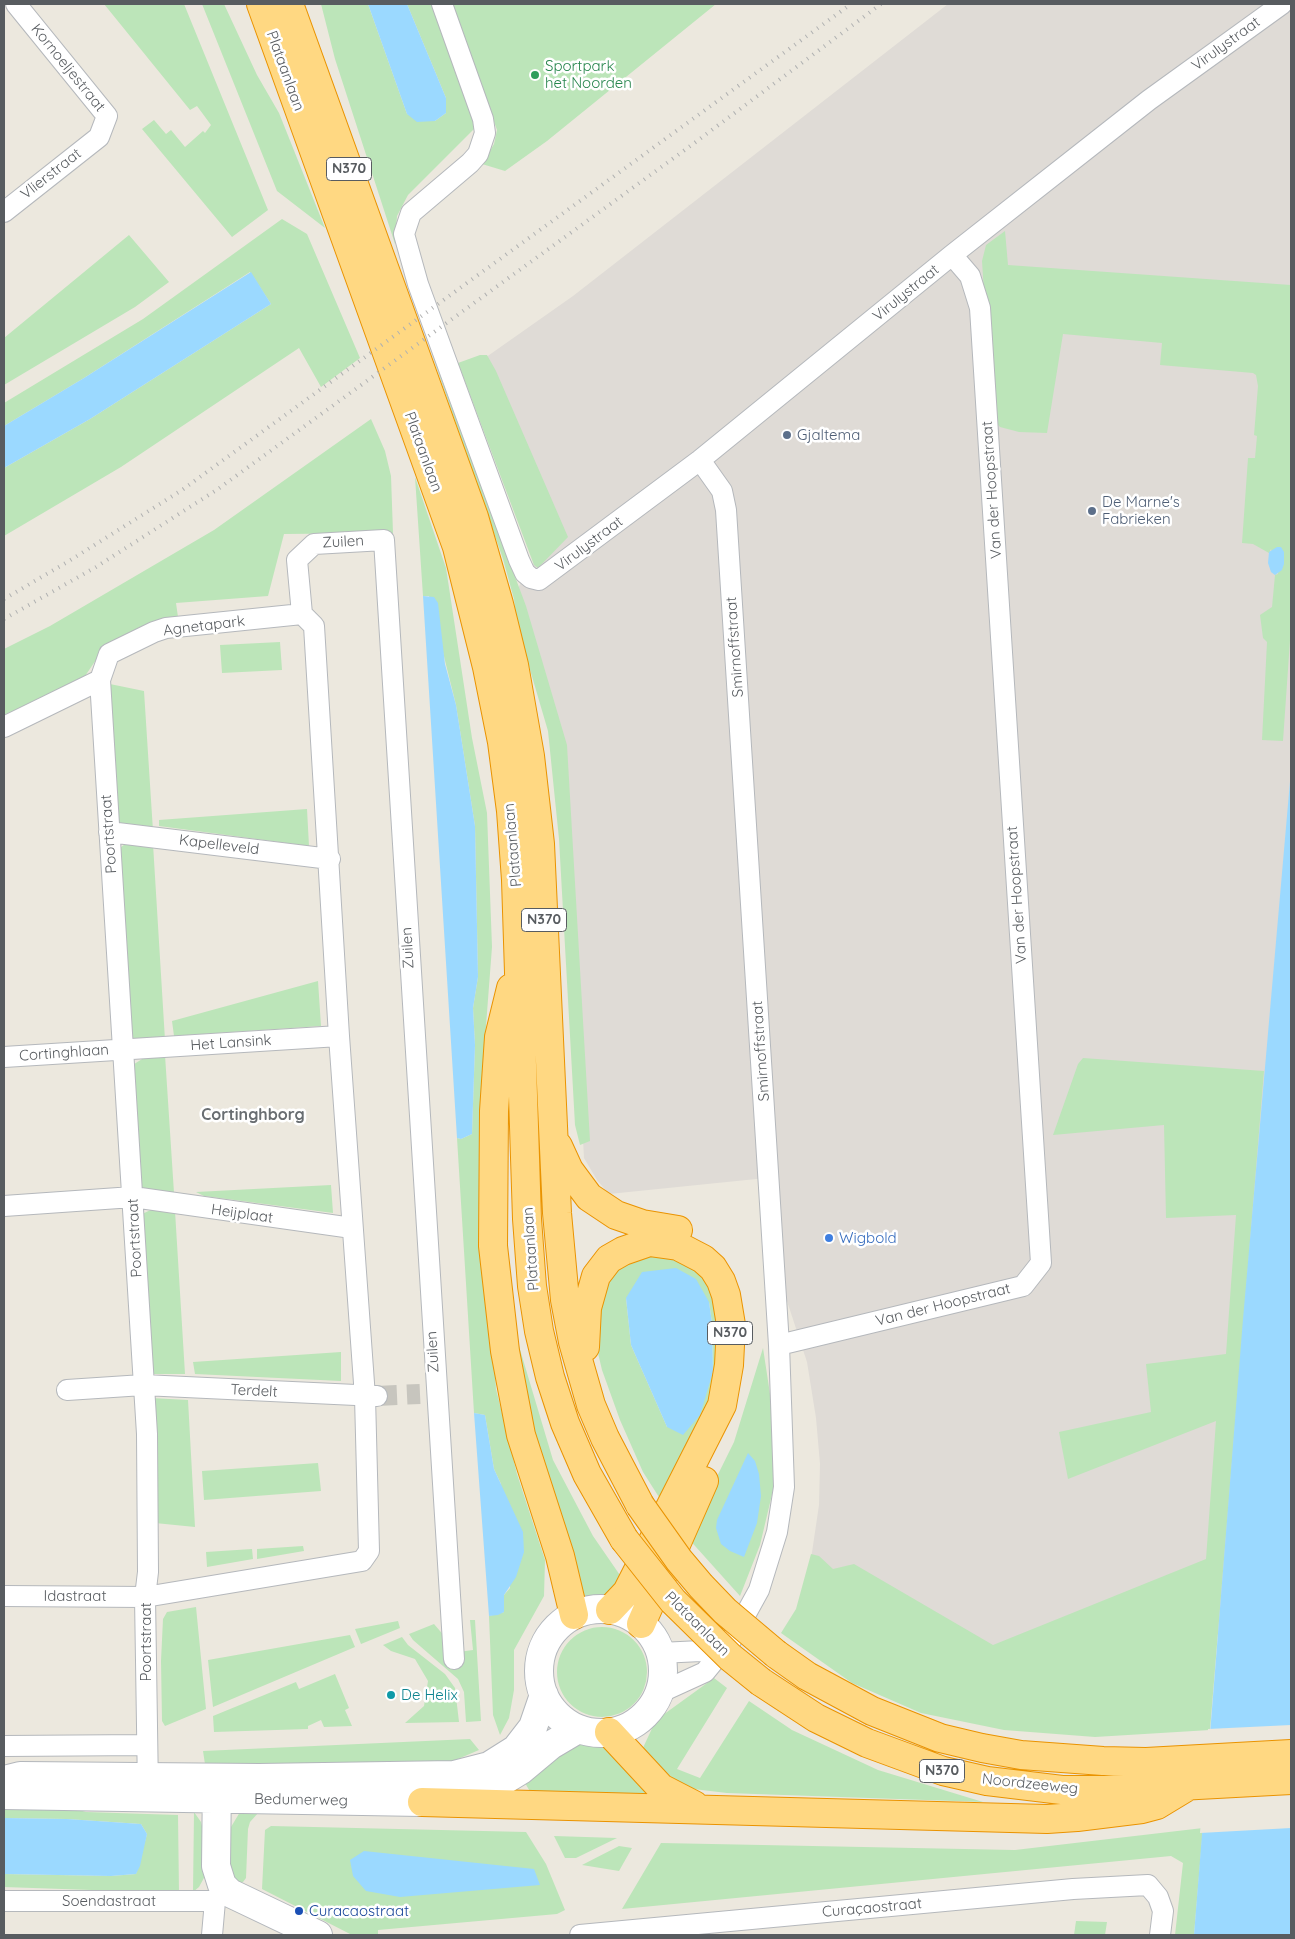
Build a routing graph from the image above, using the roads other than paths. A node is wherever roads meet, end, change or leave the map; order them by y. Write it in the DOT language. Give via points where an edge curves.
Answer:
graph roads {
  1 [pos="16,4"];
  2 [pos="242,4"];
  3 [pos="261,4"];
  4 [pos="289,4"];
  5 [pos="303,4"];
  6 [pos="442,4"];
  7 [pos="1282,4"];
  8 [pos="294,57"];
  9 [pos="99,137"];
  10 [pos="4,212"];
  11 [pos="952,255"];
  12 [pos="700,460"];
  13 [pos="302,614"];
  14 [pos="100,680"];
  15 [pos="4,726"];
  16 [pos="109,832"];
  17 [pos="330,859"];
  18 [pos="519,958"];
  19 [pos="339,1036"];
  20 [pos="123,1049"];
  21 [pos="4,1057"];
  22 [pos="554,1136"];
  23 [pos="133,1197"];
  24 [pos="4,1206"];
  25 [pos="352,1228"];
  26 [pos="779,1345"];
  27 [pos="583,1378"];
  28 [pos="143,1386"];
  29 [pos="67,1390"];
  30 [pos="371,1396"];
  31 [pos="4,1596"];
  32 [pos="145,1597"];
  33 [pos="610,1610"];
  34 [pos="574,1615"];
  35 [pos="641,1624"];
  36 [pos="732,1640"];
  37 [pos="660,1653"];
  38 [pos="776,1654"];
  39 [pos="454,1659"];
  40 [pos="760,1682"];
  41 [pos="659,1692"];
  42 [pos="544,1695"];
  43 [pos="578,1729"];
  44 [pos="609,1732"];
  45 [pos="147,1744"];
  46 [pos="4,1746"];
  47 [pos="1291,1754"];
  48 [pos="4,1780"];
  49 [pos="1291,1780"];
  50 [pos="148,1786"];
  51 [pos="1144,1786"];
  52 [pos="217,1788"];
  53 [pos="4,1795"];
  54 [pos="422,1802"];
  55 [pos="702,1808"];
  56 [pos="220,1895"];
  57 [pos="4,1900"];
  58 [pos="212,1935"];
  59 [pos="318,1935"];
  60 [pos="587,1935"];
  61 [pos="1160,1935"];
  1 -- 9 [label="street, Kornoeljestraat" via="107,116"];
  2 -- 8 [label="highway, N370" via="254,30"];
  3 -- 8 [label="highway, Plataanlaan / N370"];
  4 -- 8 [label="highway, Plataanlaan / N370"];
  5 -- 8 [label="highway, N370"];
  6 -- 12 [label="street, Virulystraat" via="484,119 485,133 482,145 470,163 411,213 404,234 418,284 524,574 539,580 546,576"];
  7 -- 11 [label="street, Virulystraat" via="1148,100"];
  8 -- 18 [label="highway, Plataanlaan / N370" via="468,586 503,752 511,811"];
  8 -- 22 [label="highway, Plataanlaan / N370" via="474,517 514,664 530,756 540,844"];
  9 -- 10 [label="street, Vlierstraat"];
  11 -- 12 [label="street, Virulystraat"];
  11 -- 26 [label="street, Van der Hoopstraat" via="970,276 980,308 1041,1263 1023,1286"];
  12 -- 26 [label="street, Smirnoffstraat" via="722,491 726,510"];
  13 -- 14 [label="street, Agnetapark" via="166,628 109,654"];
  13 -- 17 [label="street, Zuilen" via="314,626"];
  13 -- 39 [label="street, Zuilen" via="297,560 314,544 384,540 428,1394"];
  14 -- 15 [label="street"];
  14 -- 16 [label="street, Poortstraat"];
  16 -- 17 [label="street, Kapelleveld"];
  16 -- 20 [label="street, Poortstraat"];
  17 -- 19 [label="street, Zuilen"];
  18 -- 34 [label="highway, N370" via="499,1037 494,1112 493,1246 505,1351 521,1435 560,1556"];
  18 -- 40 [label="highway, Plataanlaan / N370, bridge" via="532,1286 539,1331 565,1424 587,1474 624,1539 673,1601"];
  19 -- 20 [label="street, Het Lansink"];
  19 -- 25 [label="street, Zuilen"];
  20 -- 21 [label="street, Cortinghlaan"];
  20 -- 23 [label="street, Poortstraat"];
  22 -- 27 [label="highway, Plataanlaan / N370" via="561,1270 573,1342"];
  22 -- 35 [label="highway, N370" via="569,1170 589,1196 616,1215 642,1224 689,1232 705,1240 726,1260 743,1300 747,1349 740,1392 724,1438"];
  23 -- 24 [label="street, Heijplaat"];
  23 -- 25 [label="street, Heijplaat"];
  23 -- 28 [label="street, Poortstraat"];
  25 -- 30 [label="street, Zuilen"];
  26 -- 36 [label="street, Smirnoffstraat" via="784,1487 777,1532 759,1590"];
  27 -- 33 [label="highway, N370" via="587,1308 596,1276 609,1259 635,1245 664,1242 691,1251 713,1268 726,1295 731,1325 722,1405 627,1592"];
  27 -- 38 [label="highway, Plataanlaan / N370, bridge" via="605,1438 640,1505 701,1586"];
  28 -- 29 [label="street, Terdelt"];
  28 -- 30 [label="street, Terdelt"];
  28 -- 32 [label="street, Poortstraat" via="148,1487"];
  30 -- 32 [label="street, Zuilen" via="369,1551 362,1562"];
  31 -- 32 [label="street, Idastraat"];
  32 -- 45 [label="street, Poortstraat"];
  33 -- 34 [label="main road" via="590,1610"];
  33 -- 35 [label="main road" via="625,1614"];
  34 -- 42 [label="main road" via="555,1629 544,1648 539,1670"];
  35 -- 37 [label="main road" via="652,1635"];
  36 -- 37 [label="street" via="701,1651"];
  36 -- 41 [label="street, Smirnoffstraat" via="705,1672"];
  37 -- 41 [label="main road" via="663,1671"];
  38 -- 51 [label="highway, Noordzeeweg / N370" via="843,1697 940,1738"];
  40 -- 51 [label="highway, Noordzeeweg / N370" via="816,1718 858,1739 943,1771 987,1781 1062,1790"];
  41 -- 44 [label="main road" via="640,1719"];
  42 -- 43 [label="main road" via="556,1714"];
  42 -- 52 [label="main road, Bedumerweg" via="533,1728 516,1749 489,1766 472,1771 454,1775"];
  43 -- 44 [label="main road"];
  43 -- 54 [label="main road, Bedumerweg" via="551,1745 503,1782 458,1796"];
  44 -- 55 [label="highway, N370" via="662,1788"];
  45 -- 46 [label="street"];
  45 -- 50 [label="street, Poortstraat"];
  47 -- 51 [label="highway, Noordzeeweg / N370"];
  48 -- 50 [label="main road, Bedumerweg" via="20,1776"];
  49 -- 51 [label="highway, Noordzeeweg / N370"];
  50 -- 52 [label="main road, Bedumerweg"];
  50 -- 53 [label="main road, Bedumerweg"];
  51 -- 55 [label="highway, N370" via="1077,1818"];
  52 -- 54 [label="main road, Bedumerweg"];
  52 -- 56 [label="main road" via="216,1866"];
  54 -- 55 [label="highway, N370"];
  56 -- 57 [label="street, Soendastraat" via="189,1901"];
  56 -- 58 [label="street"];
  56 -- 59 [label="main road, Soendastraat"];
  60 -- 61 [label="street, Curaçaostraat" via="1135,1885 1148,1885 1158,1897 1163,1910"];
}
